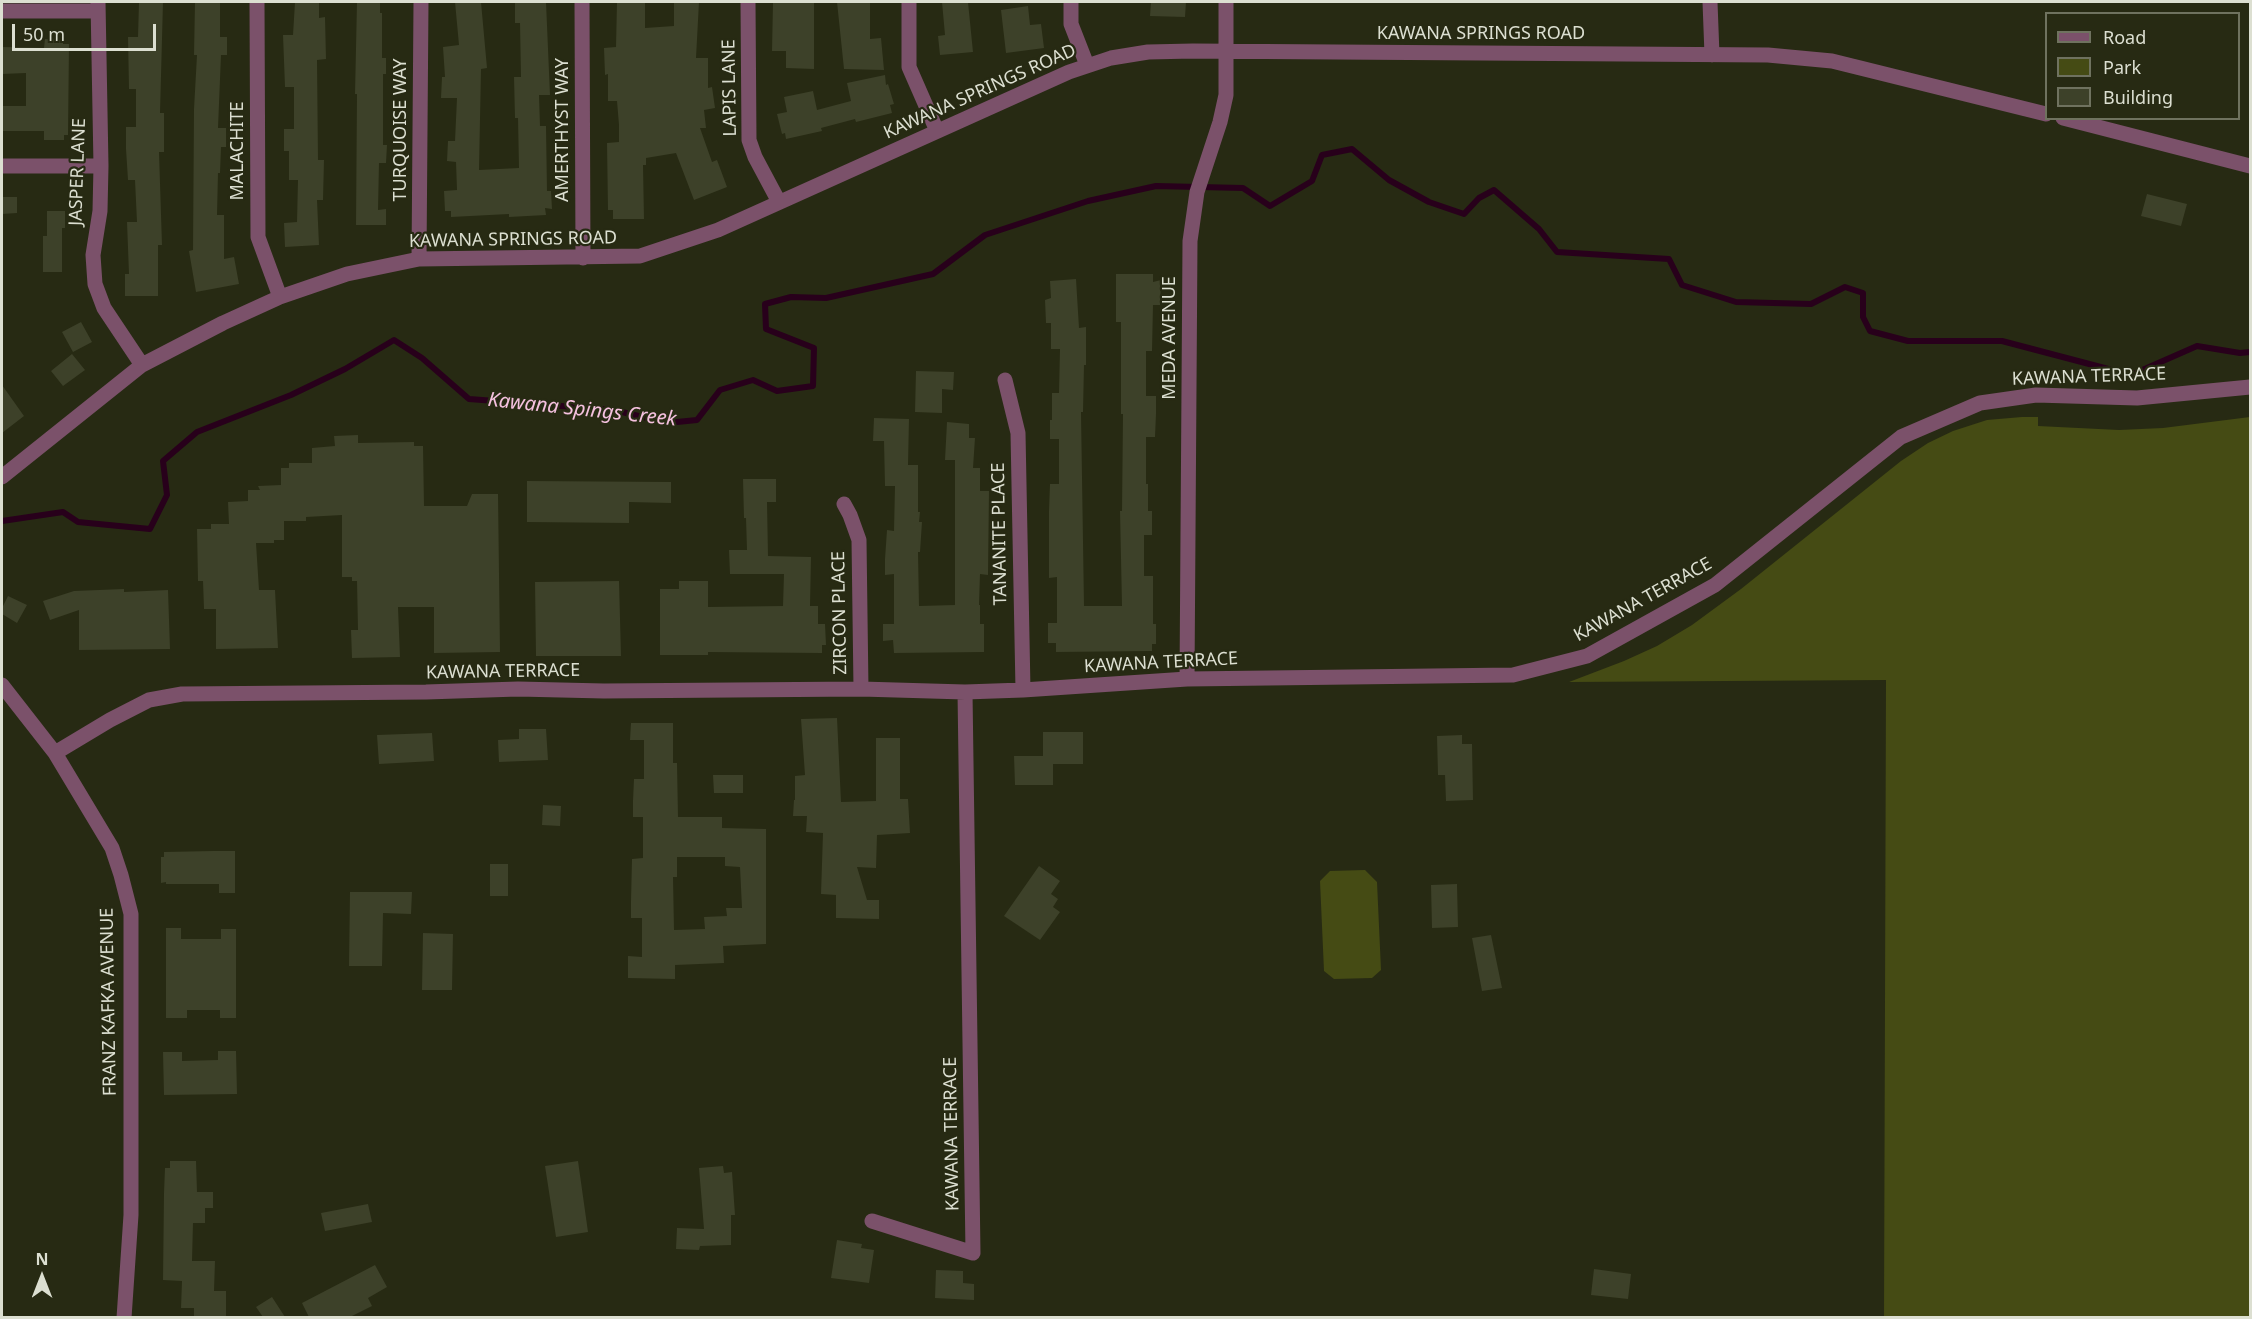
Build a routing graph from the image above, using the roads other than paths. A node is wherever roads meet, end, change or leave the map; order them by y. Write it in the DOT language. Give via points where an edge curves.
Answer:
graph roads {
  1 [pos="257,2"];
  2 [pos="421,2"];
  3 [pos="582,2"];
  4 [pos="748,2"];
  5 [pos="909,2"];
  6 [pos="1071,2"];
  7 [pos="1226,2"];
  8 [pos="1710,2"];
  9 [pos="98,6"];
  10 [pos="2,11"];
  11 [pos="1226,52"];
  12 [pos="1712,55"];
  13 [pos="1087,65"];
  14 [pos="2045,114"];
  15 [pos="2071,120"];
  16 [pos="937,131"];
  17 [pos="2,166"];
  18 [pos="100,166"];
  19 [pos="2250,166"];
  20 [pos="779,202"];
  21 [pos="583,258"];
  22 [pos="419,259"];
  23 [pos="279,297"];
  24 [pos="142,365"];
  25 [pos="1005,380"];
  26 [pos="2250,387"];
  27 [pos="6,473"];
  28 [pos="844,504"];
  29 [pos="1187,679"];
  30 [pos="2,685"];
  31 [pos="861,689"];
  32 [pos="1023,690"];
  33 [pos="965,692"];
  34 [pos="55,753"];
  35 [pos="872,1221"];
  36 [pos="124,1317"];
  1 -- 23 [label="street, MALACHITE" via="258,237"];
  2 -- 22 [label="street, TURQUOISE WAY"];
  3 -- 21 [label="street, AMERTHYST WAY"];
  4 -- 20 [label="street, LAPIS LANE" via="749,140"];
  5 -- 16 [label="street" via="909,67"];
  6 -- 13 [label="street" via="1071,24"];
  7 -- 11 [label="street, MEDA AVENUE"];
  8 -- 12 [label="street"];
  9 -- 10 [label="street"];
  9 -- 18 [label="street, JASPER LANE"];
  11 -- 12 [label="street, KAWANA SPRINGS ROAD"];
  11 -- 13 [label="street, KAWANA SPRINGS ROAD" via="1148,52"];
  11 -- 29 [label="street, MEDA AVENUE" via="1226,96 1192,220"];
  12 -- 14 [label="street, KAWANA SPRINGS ROAD" via="1832,61"];
  13 -- 16 [label="street, KAWANA SPRINGS ROAD"];
  15 -- 19 [label="street"];
  16 -- 20 [label="street, KAWANA SPRINGS ROAD"];
  17 -- 18 [label="street"];
  18 -- 24 [label="street, JASPER LANE" via="100,211 93,255 95,284 104,308"];
  20 -- 21 [label="street, KAWANA SPRINGS ROAD" via="718,230 640,256"];
  21 -- 22 [label="street, KAWANA SPRINGS ROAD"];
  22 -- 23 [label="street, KAWANA SPRINGS ROAD" via="346,273"];
  23 -- 24 [label="street, KAWANA SPRINGS ROAD"];
  24 -- 27 [label="street, KAWANA SPRINGS ROAD"];
  25 -- 32 [label="street, TANANITE PLACE" via="1018,433"];
  26 -- 29 [label="street, KAWANA TERRACE" via="2137,398 2036,395 1980,403 1901,437 1715,585 1587,656 1513,675"];
  28 -- 31 [label="street, ZIRCON PLACE" via="859,540"];
  29 -- 32 [label="street, KAWANA TERRACE"];
  30 -- 34 [label="street, FRANZ KAFKA AVENUE"];
  31 -- 33 [label="street, KAWANA TERRACE"];
  31 -- 34 [label="street, KAWANA TERRACE" via="182,694 149,700"];
  32 -- 33 [label="street, KAWANA TERRACE"];
  33 -- 35 [label="street, KAWANA TERRACE" via="973,1253"];
  34 -- 36 [label="street, FRANZ KAFKA AVENUE" via="112,848 131,914 131,1215"];
}
